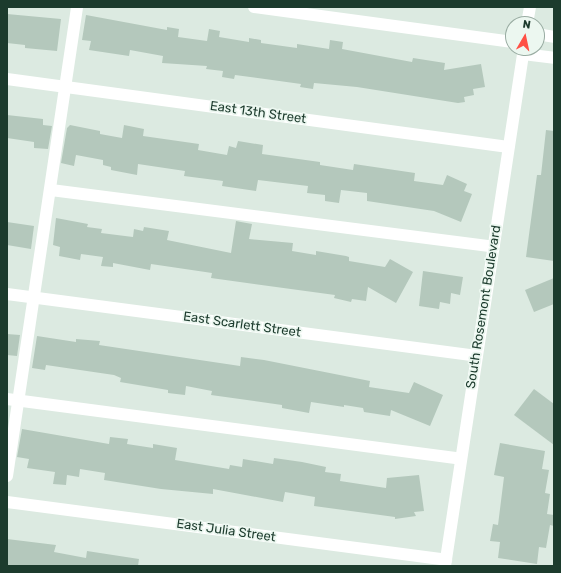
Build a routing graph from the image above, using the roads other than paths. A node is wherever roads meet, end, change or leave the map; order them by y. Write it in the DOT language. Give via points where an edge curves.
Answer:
graph roads {
  1 [pos="78,7"];
  2 [pos="254,7"];
  3 [pos="505,41"];
  4 [pos="522,56"];
  5 [pos="7,79"];
  6 [pos="66,87"];
  7 [pos="508,147"];
  8 [pos="51,190"];
  9 [pos="493,247"];
  10 [pos="7,294"];
  11 [pos="34,297"];
  12 [pos="477,356"];
  13 [pos="12,399"];
  14 [pos="461,459"];
  15 [pos="7,476"];
  16 [pos="7,502"];
  17 [pos="445,563"];
  1 -- 6 [label="street"];
  2 -- 3 [label="street"];
  4 -- 7 [label="street, South Rosemont Boulevard"];
  5 -- 6 [label="street, East 13th Street"];
  6 -- 7 [label="street, East 13th Street"];
  6 -- 8 [label="street"];
  7 -- 9 [label="street, South Rosemont Boulevard"];
  8 -- 9 [label="street"];
  8 -- 11 [label="street"];
  9 -- 12 [label="street, South Rosemont Boulevard"];
  10 -- 11 [label="street, East Scarlett Street"];
  11 -- 12 [label="street, East Scarlett Street"];
  11 -- 13 [label="street"];
  12 -- 14 [label="street, South Rosemont Boulevard"];
  13 -- 14 [label="street"];
  13 -- 15 [label="street"];
  14 -- 17 [label="street, South Rosemont Boulevard"];
  16 -- 17 [label="street, East Julia Street"];
}
